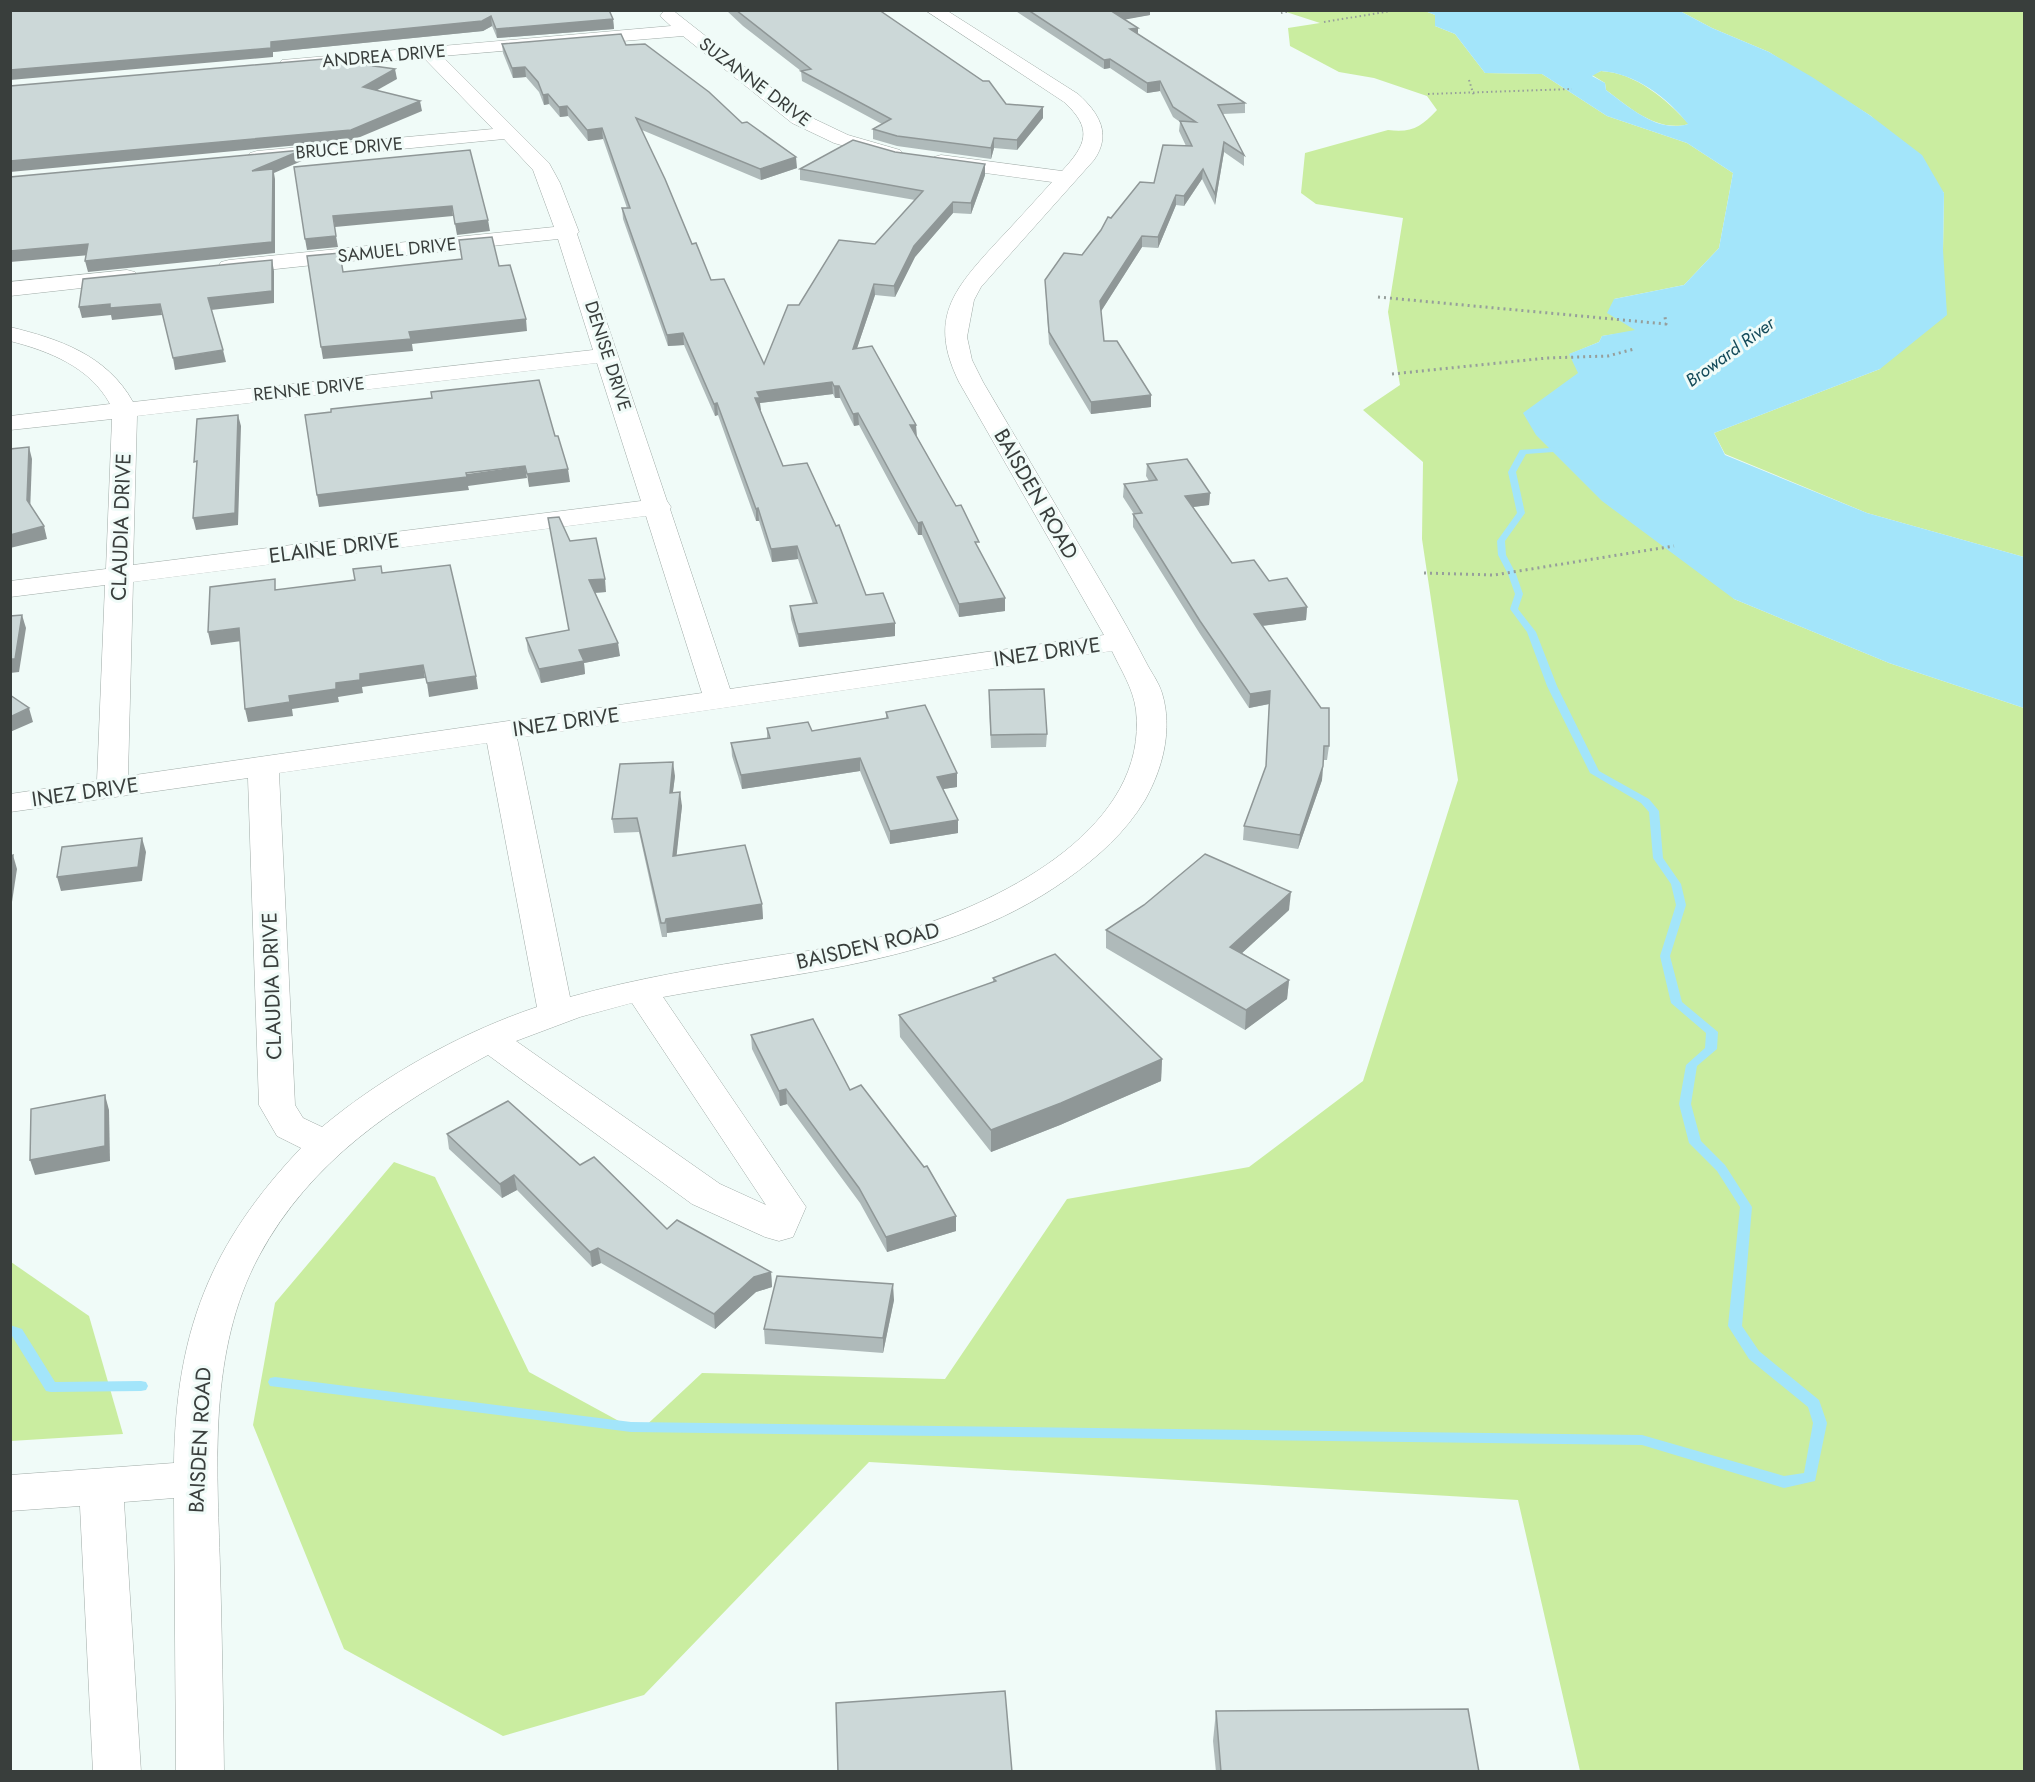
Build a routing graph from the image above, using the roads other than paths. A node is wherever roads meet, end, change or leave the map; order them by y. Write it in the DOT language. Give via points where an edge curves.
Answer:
graph roads {
  1 [pos="662,10"];
  2 [pos="933,10"];
  3 [pos="687,30"];
  4 [pos="428,52"];
  5 [pos="273,65"];
  6 [pos="509,133"];
  7 [pos="236,159"];
  8 [pos="1067,178"];
  9 [pos="568,232"];
  10 [pos="212,269"];
  11 [pos="153,275"];
  12 [pos="10,289"];
  13 [pos="10,334"];
  14 [pos="607,355"];
  15 [pos="125,410"];
  16 [pos="10,423"];
  17 [pos="658,507"];
  18 [pos="118,576"];
  19 [pos="10,589"];
  20 [pos="1122,641"];
  21 [pos="719,700"];
  22 [pos="500,731"];
  23 [pos="263,766"];
  24 [pos="112,788"];
  25 [pos="10,802"];
  26 [pos="641,990"];
  27 [pos="556,1013"];
  28 [pos="489,1039"];
  29 [pos="326,1145"];
  30 [pos="195,1479"];
  31 [pos="101,1486"];
  32 [pos="10,1494"];
  33 [pos="117,1772"];
  34 [pos="200,1772"];
  1 -- 3 [label="street, SUZANNE DRIVE"];
  2 -- 8 [label="street, BAISDEN ROAD" via="1083,108 1092,120 1094,144"];
  3 -- 4 [label="street, ANDREA DRIVE"];
  3 -- 8 [label="street, SUZANNE DRIVE" via="817,129 871,149 921,159"];
  4 -- 5 [label="street, ANDREA DRIVE"];
  4 -- 6 [label="street, DENISE DRIVE"];
  6 -- 7 [label="street, BRUCE DRIVE"];
  6 -- 9 [label="street, DENISE DRIVE" via="542,167"];
  8 -- 20 [label="street, BAISDEN ROAD" via="971,285 958,317 956,337 960,360 971,382"];
  9 -- 10 [label="street, SAMUEL DRIVE"];
  9 -- 14 [label="street, DENISE DRIVE"];
  11 -- 12 [label="street"];
  13 -- 15 [label="street" via="45,344 89,365 109,382"];
  14 -- 15 [label="street, RENNE DRIVE"];
  14 -- 17 [label="street, DENISE DRIVE"];
  15 -- 16 [label="street, RENNE DRIVE"];
  15 -- 18 [label="street, CLAUDIA DRIVE"];
  17 -- 18 [label="street, ELAINE DRIVE"];
  17 -- 21 [label="street, DENISE DRIVE"];
  18 -- 19 [label="street, ELAINE DRIVE"];
  18 -- 24 [label="street, CLAUDIA DRIVE"];
  20 -- 21 [label="street, INEZ DRIVE"];
  20 -- 26 [label="street, BAISDEN ROAD" via="1147,694 1151,731 1147,764 1115,822 1047,882 947,928 868,950"];
  21 -- 22 [label="street, INEZ DRIVE"];
  22 -- 23 [label="street, INEZ DRIVE"];
  22 -- 27 [label="street"];
  23 -- 24 [label="street, INEZ DRIVE"];
  23 -- 29 [label="street, CLAUDIA DRIVE" via="277,1105 290,1126"];
  24 -- 25 [label="street, INEZ DRIVE"];
  26 -- 27 [label="street, BAISDEN ROAD"];
  26 -- 28 [label="street" via="787,1207 779,1227 706,1194"];
  27 -- 28 [label="street, BAISDEN ROAD"];
  28 -- 29 [label="street, BAISDEN ROAD" via="402,1087"];
  29 -- 30 [label="street, BAISDEN ROAD" via="270,1208 238,1258 218,1306 204,1356 197,1410"];
  30 -- 31 [label="street"];
  30 -- 34 [label="street, BAISDEN ROAD"];
  31 -- 32 [label="street"];
  31 -- 33 [label="street"];
}
